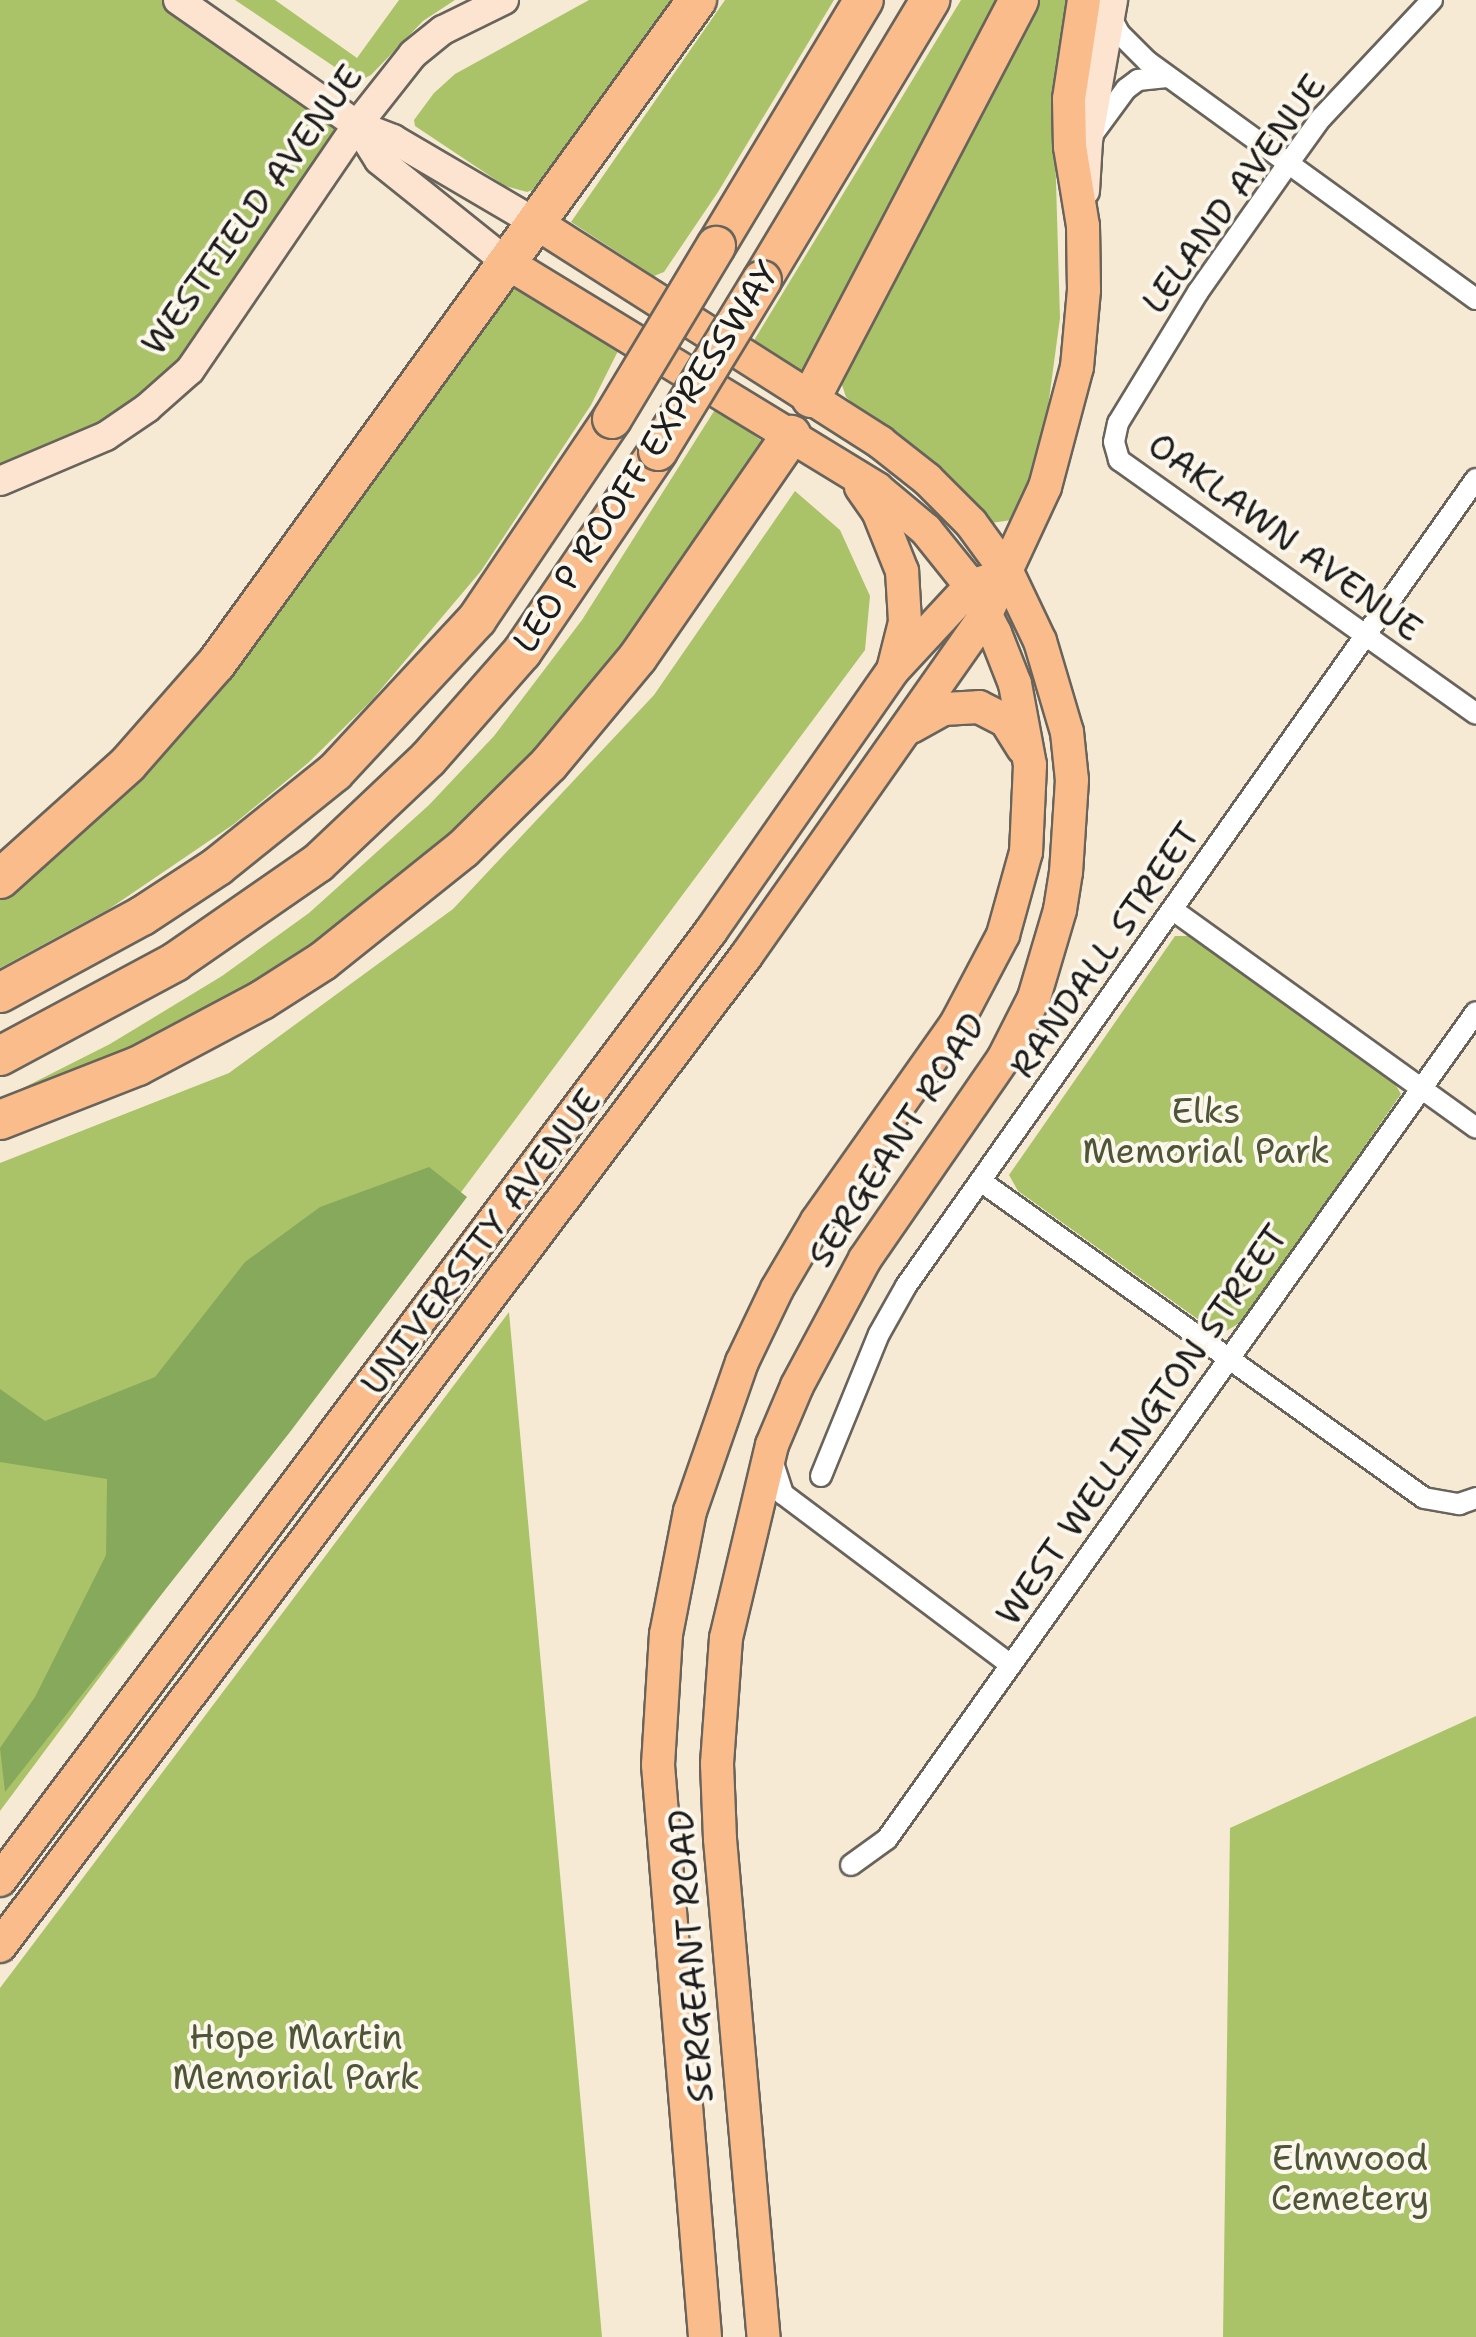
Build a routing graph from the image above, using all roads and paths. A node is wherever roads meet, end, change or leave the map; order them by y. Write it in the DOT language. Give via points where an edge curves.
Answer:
graph roads {
  1 [pos="178,0"];
  2 [pos="504,0"];
  3 [pos="695,0"];
  4 [pos="864,0"];
  5 [pos="930,0"];
  6 [pos="1019,0"];
  7 [pos="1432,0"];
  8 [pos="1102,5"];
  9 [pos="1167,77"];
  10 [pos="357,125"];
  11 [pos="1088,141"];
  12 [pos="1288,164"];
  13 [pos="538,224"];
  14 [pos="1083,226"];
  15 [pos="509,264"];
  16 [pos="1476,299"];
  17 [pos="811,398"];
  18 [pos="791,435"];
  19 [pos="1114,442"];
  20 [pos="851,472"];
  21 [pos="1476,479"];
  22 [pos="0,481"];
  23 [pos="1008,574"];
  24 [pos="978,600"];
  25 [pos="1366,636"];
  26 [pos="893,670"];
  27 [pos="1476,714"];
  28 [pos="907,730"];
  29 [pos="1030,765"];
  30 [pos="0,879"];
  31 [pos="1174,910"];
  32 [pos="0,993"];
  33 [pos="1476,1012"];
  34 [pos="0,1056"];
  35 [pos="1422,1088"];
  36 [pos="0,1120"];
  37 [pos="1476,1128"];
  38 [pos="982,1182"];
  39 [pos="1229,1358"];
  40 [pos="772,1444"];
  41 [pos="821,1476"];
  42 [pos="1476,1498"];
  43 [pos="1011,1665"];
  44 [pos="851,1865"];
  45 [pos="0,1880"];
  46 [pos="0,1946"];
  47 [pos="705,2337"];
  48 [pos="764,2337"];
  1 -- 10 [label="street"];
  2 -- 10 [label="street, WESTFIELD AVENUE" via="413,54"];
  3 -- 13 [label="highway"];
  4 -- 32 [label="highway, LEO P ROOFF EXPRESSWAY, bridge" via="612,419 477,618 335,772 276,823 157,906"];
  5 -- 34 [label="highway, LEO P ROOFF EXPRESSWAY, bridge" via="658,451 522,652 428,759 318,863 175,962"];
  6 -- 17 [label="highway"];
  7 -- 12 [label="street, LELAND AVENUE" via="1321,118"];
  8 -- 9 [label="street" via="1133,49"];
  8 -- 11 [label="street, UNIVERSITY AVENUE"];
  8 -- 14 [label="main road" via="1069,99"];
  9 -- 11 [label="street" via="1126,88"];
  9 -- 12 [label="street"];
  10 -- 13 [label="street"];
  10 -- 15 [label="street" via="379,160"];
  10 -- 22 [label="street, WESTFIELD AVENUE" via="190,370 106,436"];
  11 -- 14 [label="street, UNIVERSITY AVENUE"];
  12 -- 16 [label="street"];
  12 -- 19 [label="street, LELAND AVENUE" via="1198,292 1118,423"];
  13 -- 15 [label="highway"];
  13 -- 17 [label="main road, SERGEANT ROAD"];
  14 -- 23 [label="main road, UNIVERSITY AVENUE" via="1082,324 1070,406"];
  15 -- 18 [label="main road, SERGEANT ROAD"];
  15 -- 30 [label="highway" via="195,690 128,764"];
  17 -- 18 [label="main road"];
  17 -- 23 [label="main road, SERGEANT ROAD" via="927,479"];
  18 -- 20 [label="main road, SERGEANT ROAD"];
  18 -- 36 [label="highway" via="592,716 433,875 323,962 262,1000 138,1066"];
  19 -- 25 [label="street, OAKLAWN AVENUE" via="1119,460"];
  20 -- 24 [label="main road, SERGEANT ROAD" via="926,530"];
  20 -- 26 [label="main road" via="878,511 902,571 906,622"];
  21 -- 25 [label="street, RANDALL STREET"];
  23 -- 24 [label="main road, UNIVERSITY AVENUE"];
  23 -- 40 [label="main road, SERGEANT ROAD" via="1040,641 1067,732 1071,828 1049,954 1003,1059 865,1259"];
  24 -- 26 [label="main road, UNIVERSITY AVENUE"];
  24 -- 28 [label="main road, UNIVERSITY AVENUE"];
  24 -- 29 [label="main road, SERGEANT ROAD" via="1015,684"];
  25 -- 27 [label="street, OAKLAWN AVENUE"];
  25 -- 31 [label="street, RANDALL STREET"];
  26 -- 45 [label="main road, UNIVERSITY AVENUE" via="711,931"];
  28 -- 29 [label="main road" via="943,709 978,707 1006,721"];
  28 -- 46 [label="main road, UNIVERSITY AVENUE" via="746,956"];
  29 -- 47 [label="main road, SERGEANT ROAD" via="1026,852 1003,936 956,1024 777,1289 742,1362 690,1511 666,1634 658,1764"];
  31 -- 35 [label="street"];
  31 -- 38 [label="street, RANDALL STREET"];
  33 -- 35 [label="street, WEST WELLINGTON STREET"];
  35 -- 37 [label="street"];
  35 -- 39 [label="street, WEST WELLINGTON STREET"];
  38 -- 39 [label="street"];
  38 -- 41 [label="street, RANDALL STREET" via="879,1334"];
  39 -- 42 [label="street" via="1424,1498 1460,1504"];
  39 -- 43 [label="street, WEST WELLINGTON STREET"];
  40 -- 43 [label="street" via="783,1494"];
  40 -- 48 [label="main road, SERGEANT ROAD" via="726,1638 717,1764"];
  43 -- 44 [label="street, WEST WELLINGTON STREET" via="887,1839"];
}
